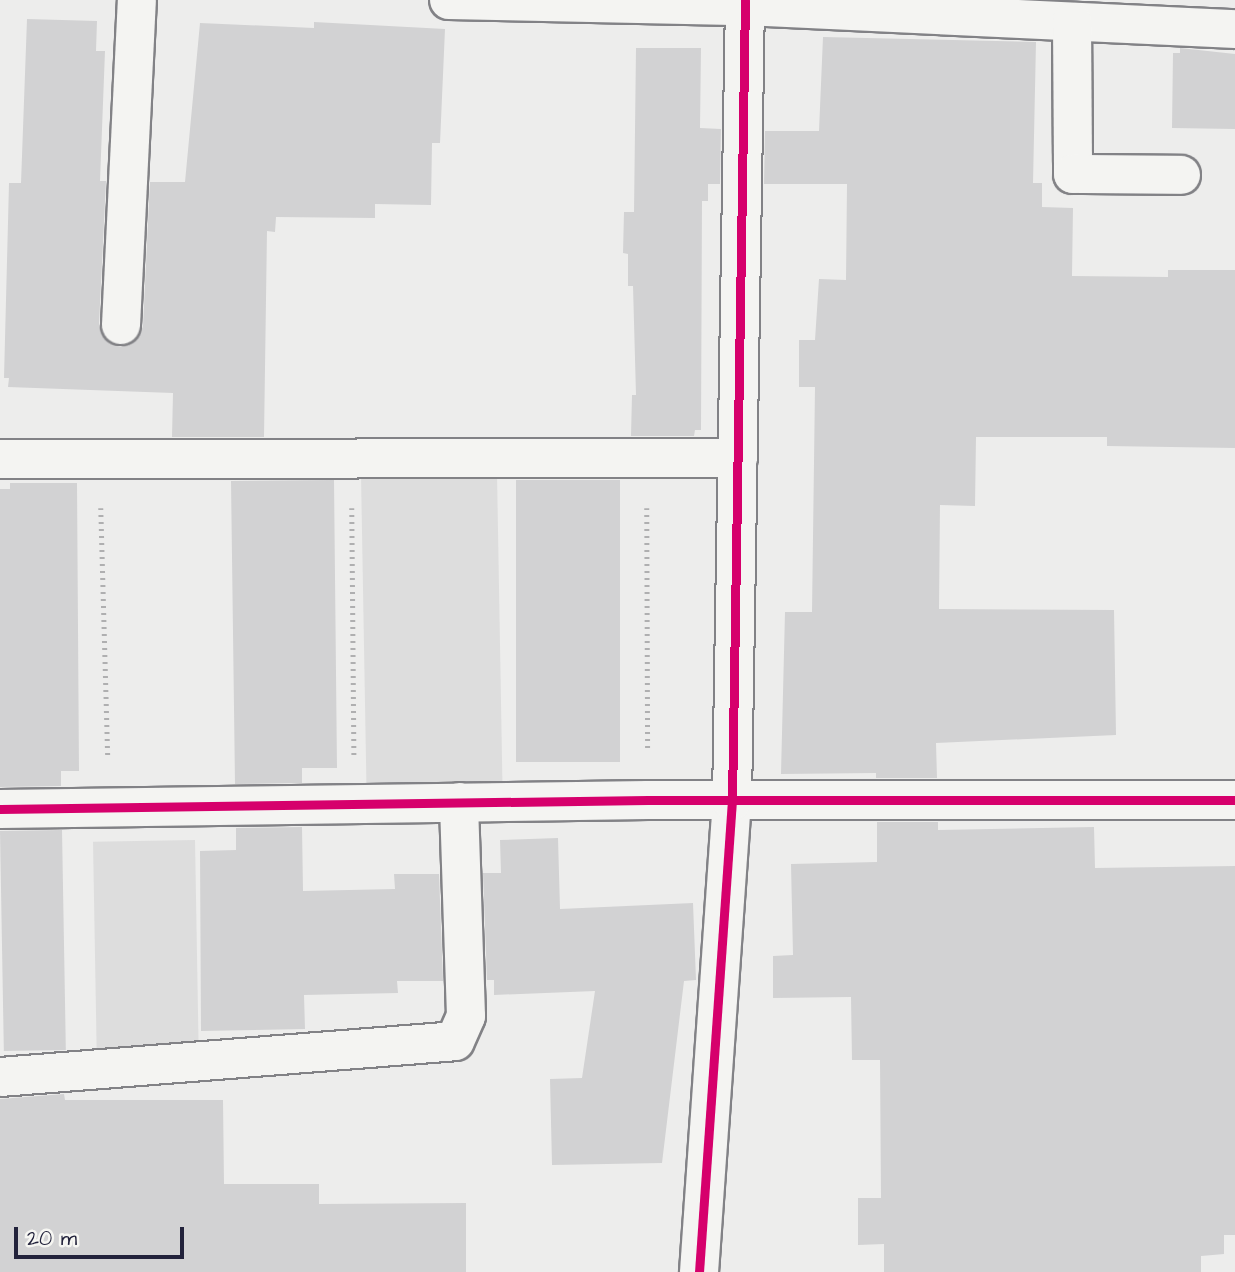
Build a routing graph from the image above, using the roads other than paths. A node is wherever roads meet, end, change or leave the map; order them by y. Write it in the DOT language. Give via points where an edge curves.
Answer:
graph roads {
  1 [pos="137,0"];
  2 [pos="449,0"];
  3 [pos="745,3"];
  4 [pos="1072,22"];
  5 [pos="1235,29"];
  6 [pos="1181,176"];
  7 [pos="121,324"];
  8 [pos="738,458"];
  9 [pos="0,459"];
  10 [pos="1235,800"];
  11 [pos="732,801"];
  12 [pos="460,802"];
  13 [pos="0,809"];
  14 [pos="0,1077"];
  15 [pos="699,1272"];
  1 -- 7 [label="street"];
  2 -- 3 [label="street"];
  3 -- 4 [label="street"];
  3 -- 8 [label="street"];
  4 -- 5 [label="street"];
  4 -- 6 [label="street" via="1073,174"];
  8 -- 9 [label="street"];
  8 -- 11 [label="street"];
  10 -- 11 [label="street"];
  11 -- 12 [label="street"];
  11 -- 15 [label="street"];
  12 -- 13 [label="street"];
  12 -- 14 [label="street" via="466,1016 456,1041"];
}
